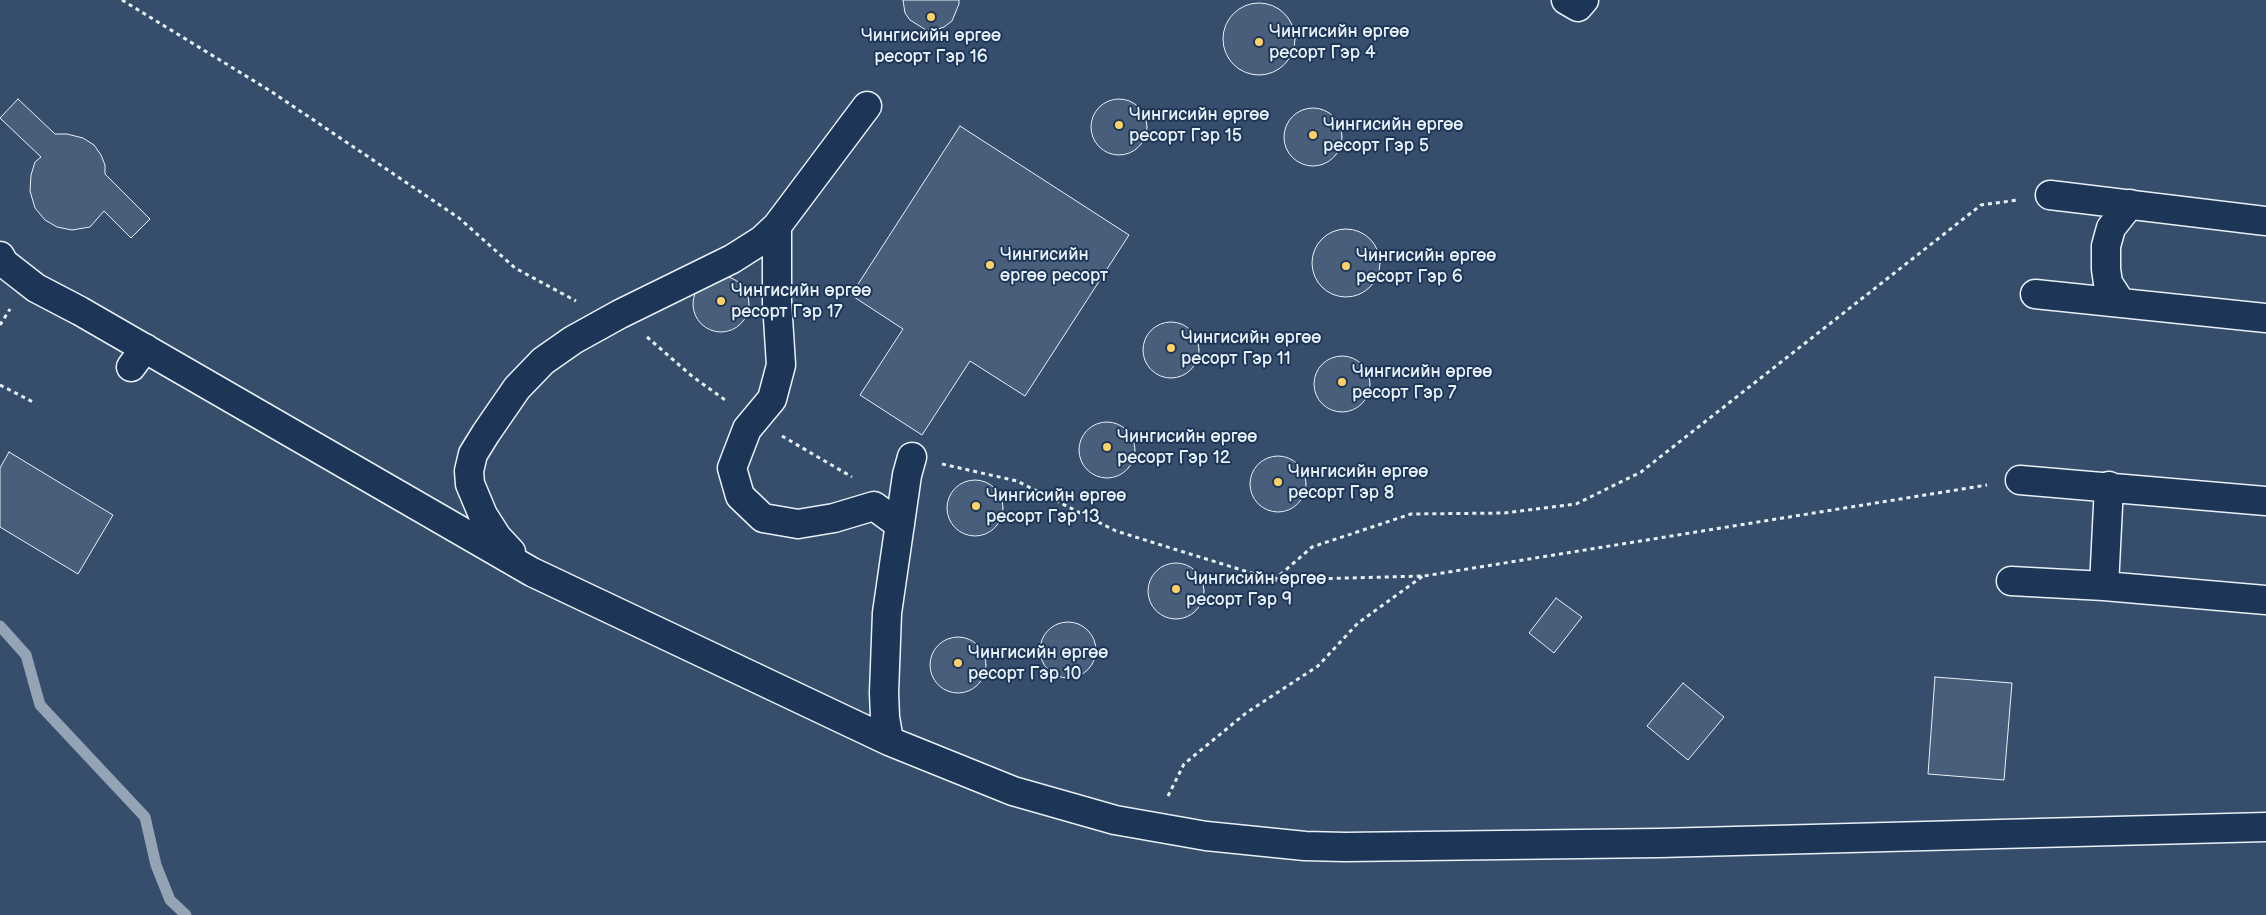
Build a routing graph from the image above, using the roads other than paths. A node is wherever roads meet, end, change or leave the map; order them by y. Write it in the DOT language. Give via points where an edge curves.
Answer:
graph roads {
  1 [pos="1566,0"];
  2 [pos="1584,0"];
  3 [pos="867,106"];
  4 [pos="2050,195"];
  5 [pos="2130,204"];
  6 [pos="2266,221"];
  7 [pos="777,226"];
  8 [pos="0,256"];
  9 [pos="2035,294"];
  10 [pos="2121,303"];
  11 [pos="2266,318"];
  12 [pos="912,457"];
  13 [pos="2020,480"];
  14 [pos="2110,486"];
  15 [pos="2266,500"];
  16 [pos="900,525"];
  17 [pos="532,572"];
  18 [pos="2012,581"];
  19 [pos="2104,586"];
  20 [pos="2266,600"];
  21 [pos="889,740"];
  22 [pos="2266,827"];
  1 -- 2 [label="street" via="1578,7"];
  3 -- 7 [label="street"];
  4 -- 5 [label="street"];
  5 -- 6 [label="street"];
  5 -- 10 [label="street" via="2111,228 2106,246 2108,283"];
  7 -- 16 [label="street" via="781,365 772,399 747,429 732,468 740,496 763,518 798,524 874,506"];
  7 -- 17 [label="street" via="732,260 620,314 556,350 530,373 495,419 470,462 470,484 496,538"];
  8 -- 17 [label="street" via="4,263 36,288 138,357"];
  9 -- 10 [label="street"];
  10 -- 11 [label="street"];
  12 -- 16 [label="street"];
  13 -- 14 [label="street"];
  14 -- 15 [label="street"];
  14 -- 19 [label="street"];
  16 -- 21 [label="street" via="884,655 885,717"];
  17 -- 21 [label="street"];
  18 -- 19 [label="street"];
  19 -- 20 [label="street"];
  21 -- 22 [label="street" via="976,778 1115,820 1263,842 1345,847 1804,840"];
}
